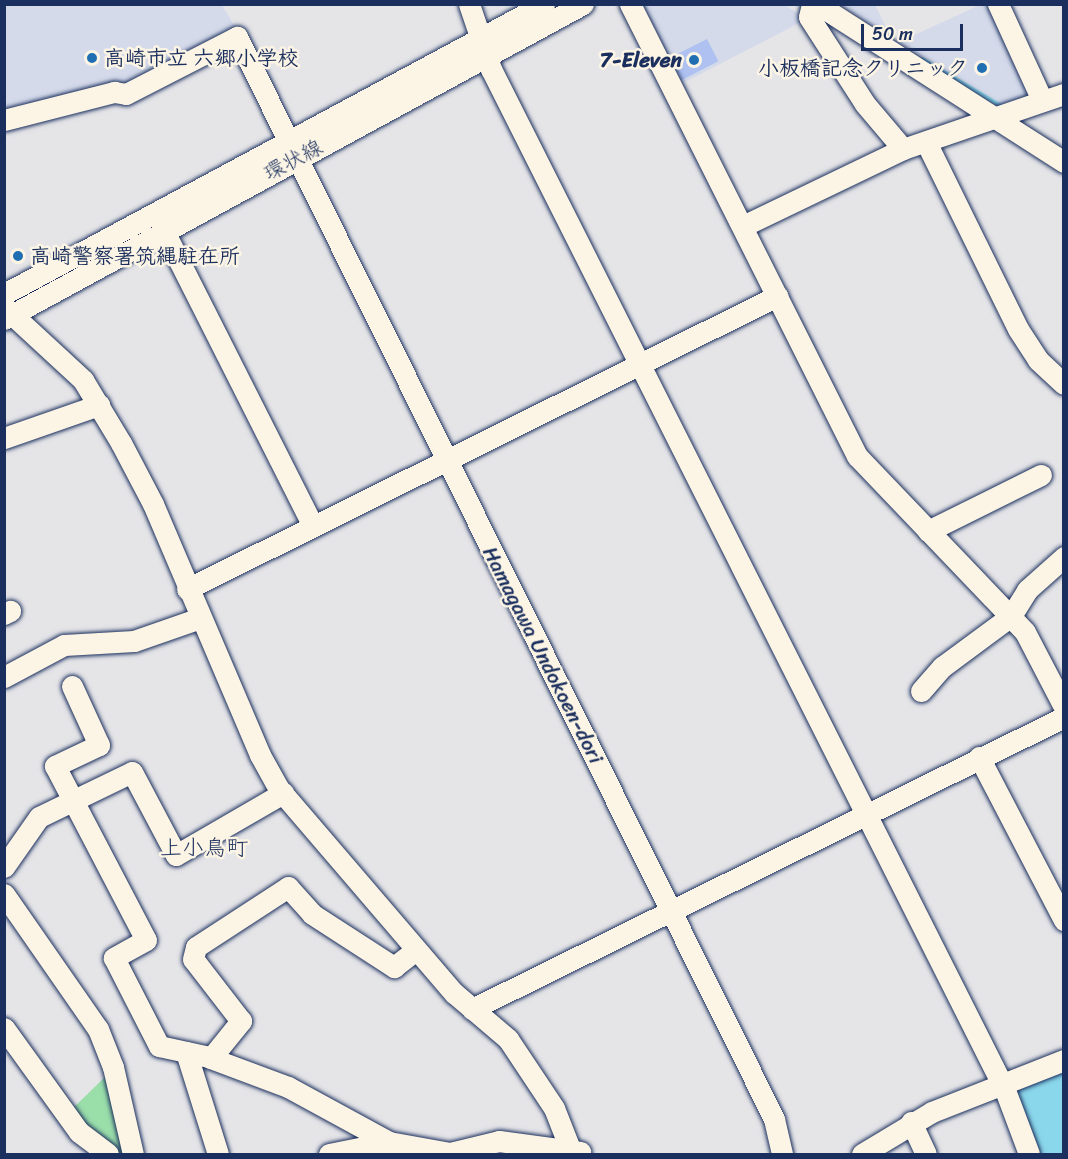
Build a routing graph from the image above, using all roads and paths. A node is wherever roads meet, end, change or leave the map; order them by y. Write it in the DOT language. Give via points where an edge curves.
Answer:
graph roads {
  1 [pos="469,4"];
  2 [pos="544,4"];
  3 [pos="584,4"];
  4 [pos="630,4"];
  5 [pos="812,4"];
  6 [pos="817,4"];
  7 [pos="998,4"];
  8 [pos="485,48"];
  9 [pos="1064,94"];
  10 [pos="1042,100"];
  11 [pos="993,117"];
  12 [pos="4,120"];
  13 [pos="926,142"];
  14 [pos="903,149"];
  15 [pos="291,152"];
  16 [pos="1064,162"];
  17 [pos="743,226"];
  18 [pos="164,231"];
  19 [pos="4,294"];
  20 [pos="777,296"];
  21 [pos="7,313"];
  22 [pos="640,365"];
  23 [pos="1064,384"];
  24 [pos="99,405"];
  25 [pos="4,438"];
  26 [pos="446,460"];
  27 [pos="1041,475"];
  28 [pos="313,526"];
  29 [pos="928,531"];
  30 [pos="1063,557"];
  31 [pos="188,589"];
  32 [pos="1011,616"];
  33 [pos="200,618"];
  34 [pos="4,677"];
  35 [pos="72,686"];
  36 [pos="921,691"];
  37 [pos="1064,706"];
  38 [pos="1064,717"];
  39 [pos="979,757"];
  40 [pos="283,793"];
  41 [pos="72,799"];
  42 [pos="864,814"];
  43 [pos="4,867"];
  44 [pos="4,894"];
  45 [pos="671,912"];
  46 [pos="1064,920"];
  47 [pos="416,950"];
  48 [pos="472,1009"];
  49 [pos="4,1028"];
  50 [pos="186,1052"];
  51 [pos="211,1058"];
  52 [pos="1064,1060"];
  53 [pos="1003,1086"];
  54 [pos="911,1122"];
  55 [pos="388,1142"];
  56 [pos="576,1152"];
  57 [pos="108,1155"];
  58 [pos="133,1155"];
  59 [pos="218,1155"];
  60 [pos="329,1155"];
  61 [pos="782,1155"];
  62 [pos="862,1155"];
  63 [pos="926,1155"];
  64 [pos="1029,1155"];
  1 -- 8 [label="street"];
  2 -- 8 [label="street, 環状線"];
  3 -- 8 [label="street, 環状線"];
  4 -- 17 [label="street"];
  5 -- 14 [label="street" via="809,17 815,27 866,104"];
  6 -- 11 [label="street"];
  7 -- 10 [label="street"];
  8 -- 15 [label="street, 環状線"];
  8 -- 22 [label="street"];
  9 -- 10 [label="street"];
  10 -- 11 [label="street"];
  11 -- 13 [label="street"];
  11 -- 16 [label="street"];
  12 -- 15 [label="street, Hamagawa Undokoen-dori" via="114,92 126,94 237,38"];
  13 -- 14 [label="street"];
  13 -- 23 [label="street" via="1018,329 1038,360"];
  14 -- 17 [label="street"];
  15 -- 18 [label="street, 環状線"];
  15 -- 19 [label="street, 環状線"];
  15 -- 26 [label="street, Hamagawa Undokoen-dori"];
  17 -- 20 [label="street"];
  18 -- 21 [label="street, 環状線"];
  18 -- 28 [label="street"];
  20 -- 22 [label="street"];
  20 -- 29 [label="street" via="857,456"];
  21 -- 24 [label="street" via="63,357"];
  22 -- 26 [label="street"];
  22 -- 42 [label="street"];
  24 -- 25 [label="street"];
  24 -- 31 [label="street" via="153,504"];
  26 -- 28 [label="street"];
  26 -- 45 [label="street, Hamagawa Undokoen-dori"];
  27 -- 29 [label="street"];
  28 -- 31 [label="street"];
  29 -- 32 [label="street"];
  30 -- 32 [label="street" via="1027,590"];
  31 -- 33 [label="street"];
  32 -- 36 [label="street" via="942,668"];
  32 -- 37 [label="street"];
  33 -- 34 [label="street" via="134,641 64,645"];
  33 -- 40 [label="street" via="260,755"];
  35 -- 41 [label="street" via="99,745 55,766"];
  38 -- 39 [label="street"];
  39 -- 42 [label="street"];
  39 -- 46 [label="street"];
  40 -- 41 [label="street" via="176,855 132,772"];
  40 -- 47 [label="street"];
  41 -- 43 [label="street" via="39,818"];
  41 -- 50 [label="street" via="146,940 114,958 159,1046"];
  42 -- 45 [label="street"];
  42 -- 53 [label="street"];
  44 -- 58 [label="street" via="98,1029 113,1067"];
  45 -- 48 [label="street"];
  45 -- 61 [label="street, Hamagawa Undokoen-dori" via="774,1119"];
  47 -- 48 [label="street"];
  47 -- 51 [label="street" via="394,967 312,914 288,887 196,947 193,959 241,1021"];
  48 -- 56 [label="street" via="508,1039 533,1073"];
  49 -- 57 [label="street" via="79,1132"];
  50 -- 51 [label="street"];
  50 -- 59 [label="street"];
  51 -- 55 [label="street" via="288,1087"];
  52 -- 53 [label="street"];
  53 -- 54 [label="street"];
  53 -- 64 [label="street"];
  54 -- 62 [label="street"];
  54 -- 63 [label="street"];
  55 -- 56 [label="street" via="450,1153 499,1141"];
  55 -- 60 [label="street"];
}
